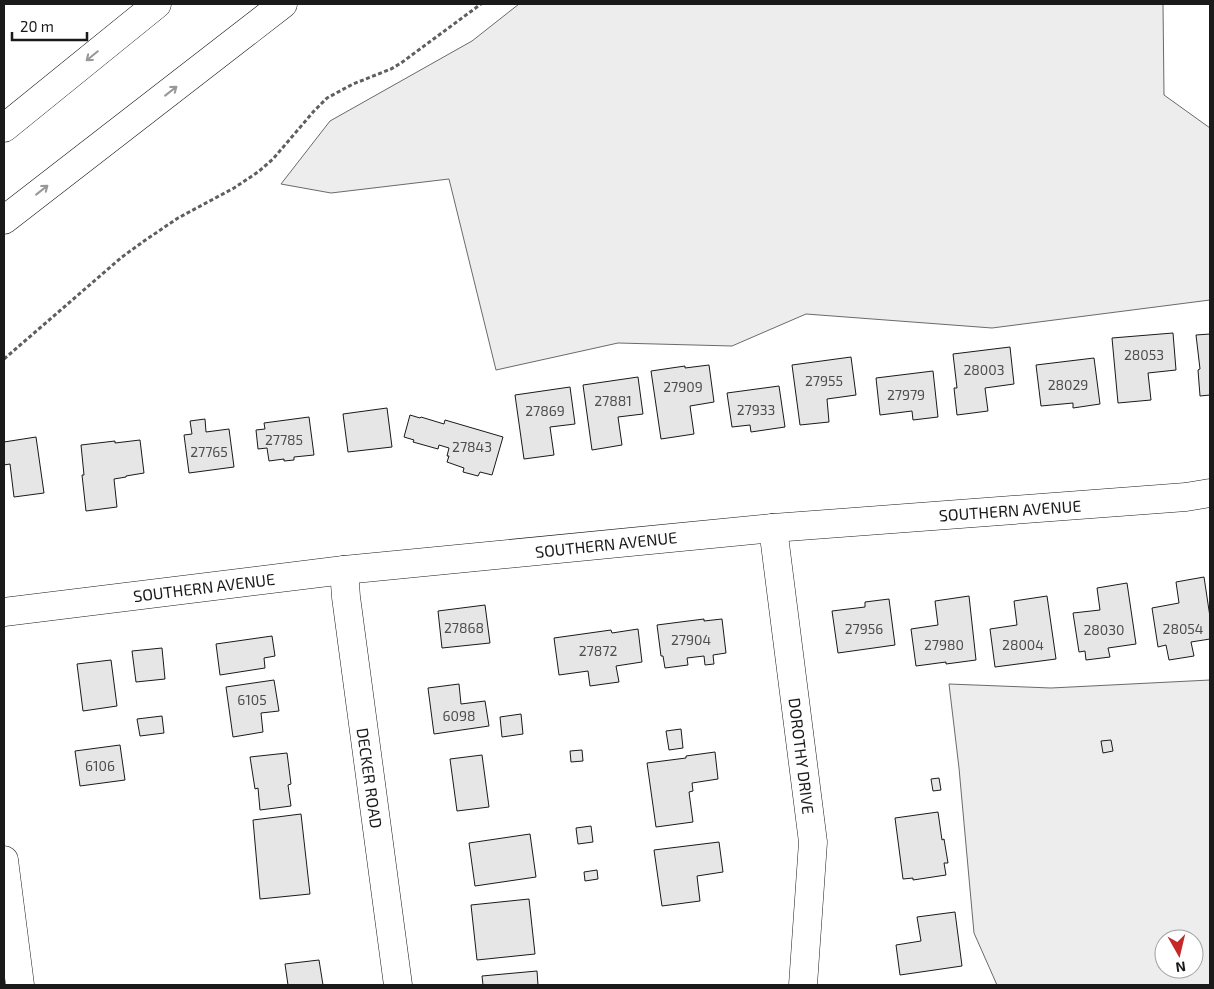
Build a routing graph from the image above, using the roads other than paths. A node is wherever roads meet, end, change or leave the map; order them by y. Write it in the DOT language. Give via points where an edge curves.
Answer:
graph roads {
  1 [pos="157,4"];
  2 [pos="283,4"];
  3 [pos="4,128"];
  4 [pos="4,220"];
  5 [pos="1210,493"];
  6 [pos="773,528"];
  7 [pos="344,570"];
  8 [pos="4,612"];
  9 [pos="4,860"];
  10 [pos="20,985"];
  11 [pos="398,985"];
  12 [pos="803,985"];
  1 -- 3 [label="main road, one-way"];
  4 -- 2 [label="main road, one-way"];
  5 -- 6 [label="main road, SOUTHERN AVENUE"];
  6 -- 7 [label="main road, SOUTHERN AVENUE"];
  6 -- 12 [label="main road, DOROTHY DRIVE" via="813,842"];
  7 -- 8 [label="main road, SOUTHERN AVENUE"];
  7 -- 11 [label="main road, DECKER ROAD"];
  9 -- 10 [label="main road"];
}
